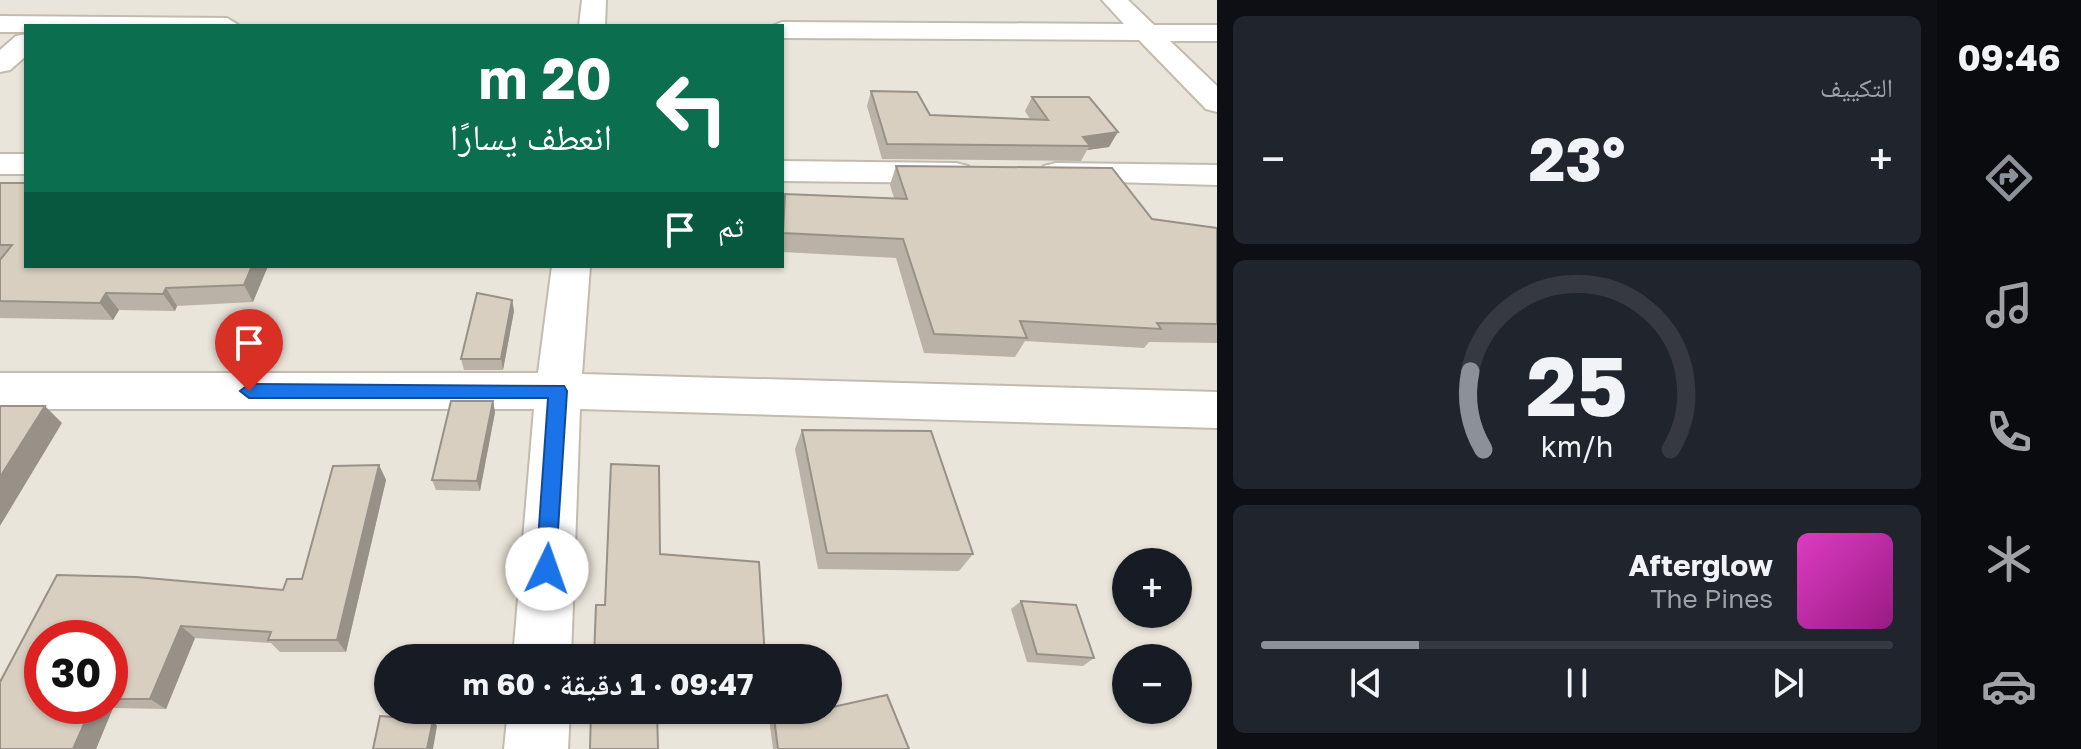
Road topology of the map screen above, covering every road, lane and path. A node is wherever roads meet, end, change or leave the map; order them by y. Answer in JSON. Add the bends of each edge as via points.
{"nodes":[{"id":1,"x":74,"y":0,"type":"edge"},
{"id":2,"x":594,"y":0,"type":"edge"},
{"id":3,"x":1114,"y":0,"type":"edge"},
{"id":4,"x":0,"y":24,"type":"edge"},
{"id":5,"x":47,"y":24,"type":"edge"},
{"id":6,"x":592,"y":24,"type":"edge"},
{"id":7,"x":24,"y":28,"type":"edge"},
{"id":8,"x":784,"y":30,"type":"edge"},
{"id":9,"x":1147,"y":33,"type":"junction"},
{"id":10,"x":1217,"y":33,"type":"edge"},
{"id":11,"x":24,"y":44,"type":"edge"},
{"id":12,"x":0,"y":64,"type":"edge"},
{"id":13,"x":1217,"y":103,"type":"edge"},
{"id":14,"x":0,"y":164,"type":"edge"},
{"id":15,"x":24,"y":164,"type":"edge"},
{"id":16,"x":784,"y":171,"type":"edge"},
{"id":17,"x":984,"y":173,"type":"edge"},
{"id":18,"x":1031,"y":173,"type":"edge"},
{"id":19,"x":1217,"y":175,"type":"edge"},
{"id":20,"x":571,"y":268,"type":"edge"},
{"id":21,"x":0,"y":391,"type":"edge"},
{"id":22,"x":558,"y":391,"type":"junction"},
{"id":23,"x":1217,"y":410,"type":"edge"},
{"id":24,"x":543,"y":644,"type":"edge"},
{"id":25,"x":538,"y":724,"type":"edge"},
{"id":26,"x":536,"y":749,"type":"edge"}],
"edges":[{"from":1,"to":5,"type":"street"},
{"from":2,"to":6,"type":"street"},
{"from":3,"to":9,"type":"street"},
{"from":4,"to":7,"type":"street"},
{"from":8,"to":9,"type":"street"},
{"from":9,"to":10,"type":"street"},
{"from":9,"to":13,"type":"street"},
{"from":11,"to":12,"type":"street"},
{"from":14,"to":15,"type":"street"},
{"from":16,"to":17,"type":"street"},
{"from":18,"to":19,"type":"street"},
{"from":20,"to":22,"type":"street"},
{"from":21,"to":22,"type":"street"},
{"from":22,"to":23,"type":"street"},
{"from":22,"to":24,"type":"street"},
{"from":25,"to":26,"type":"street"}]}
